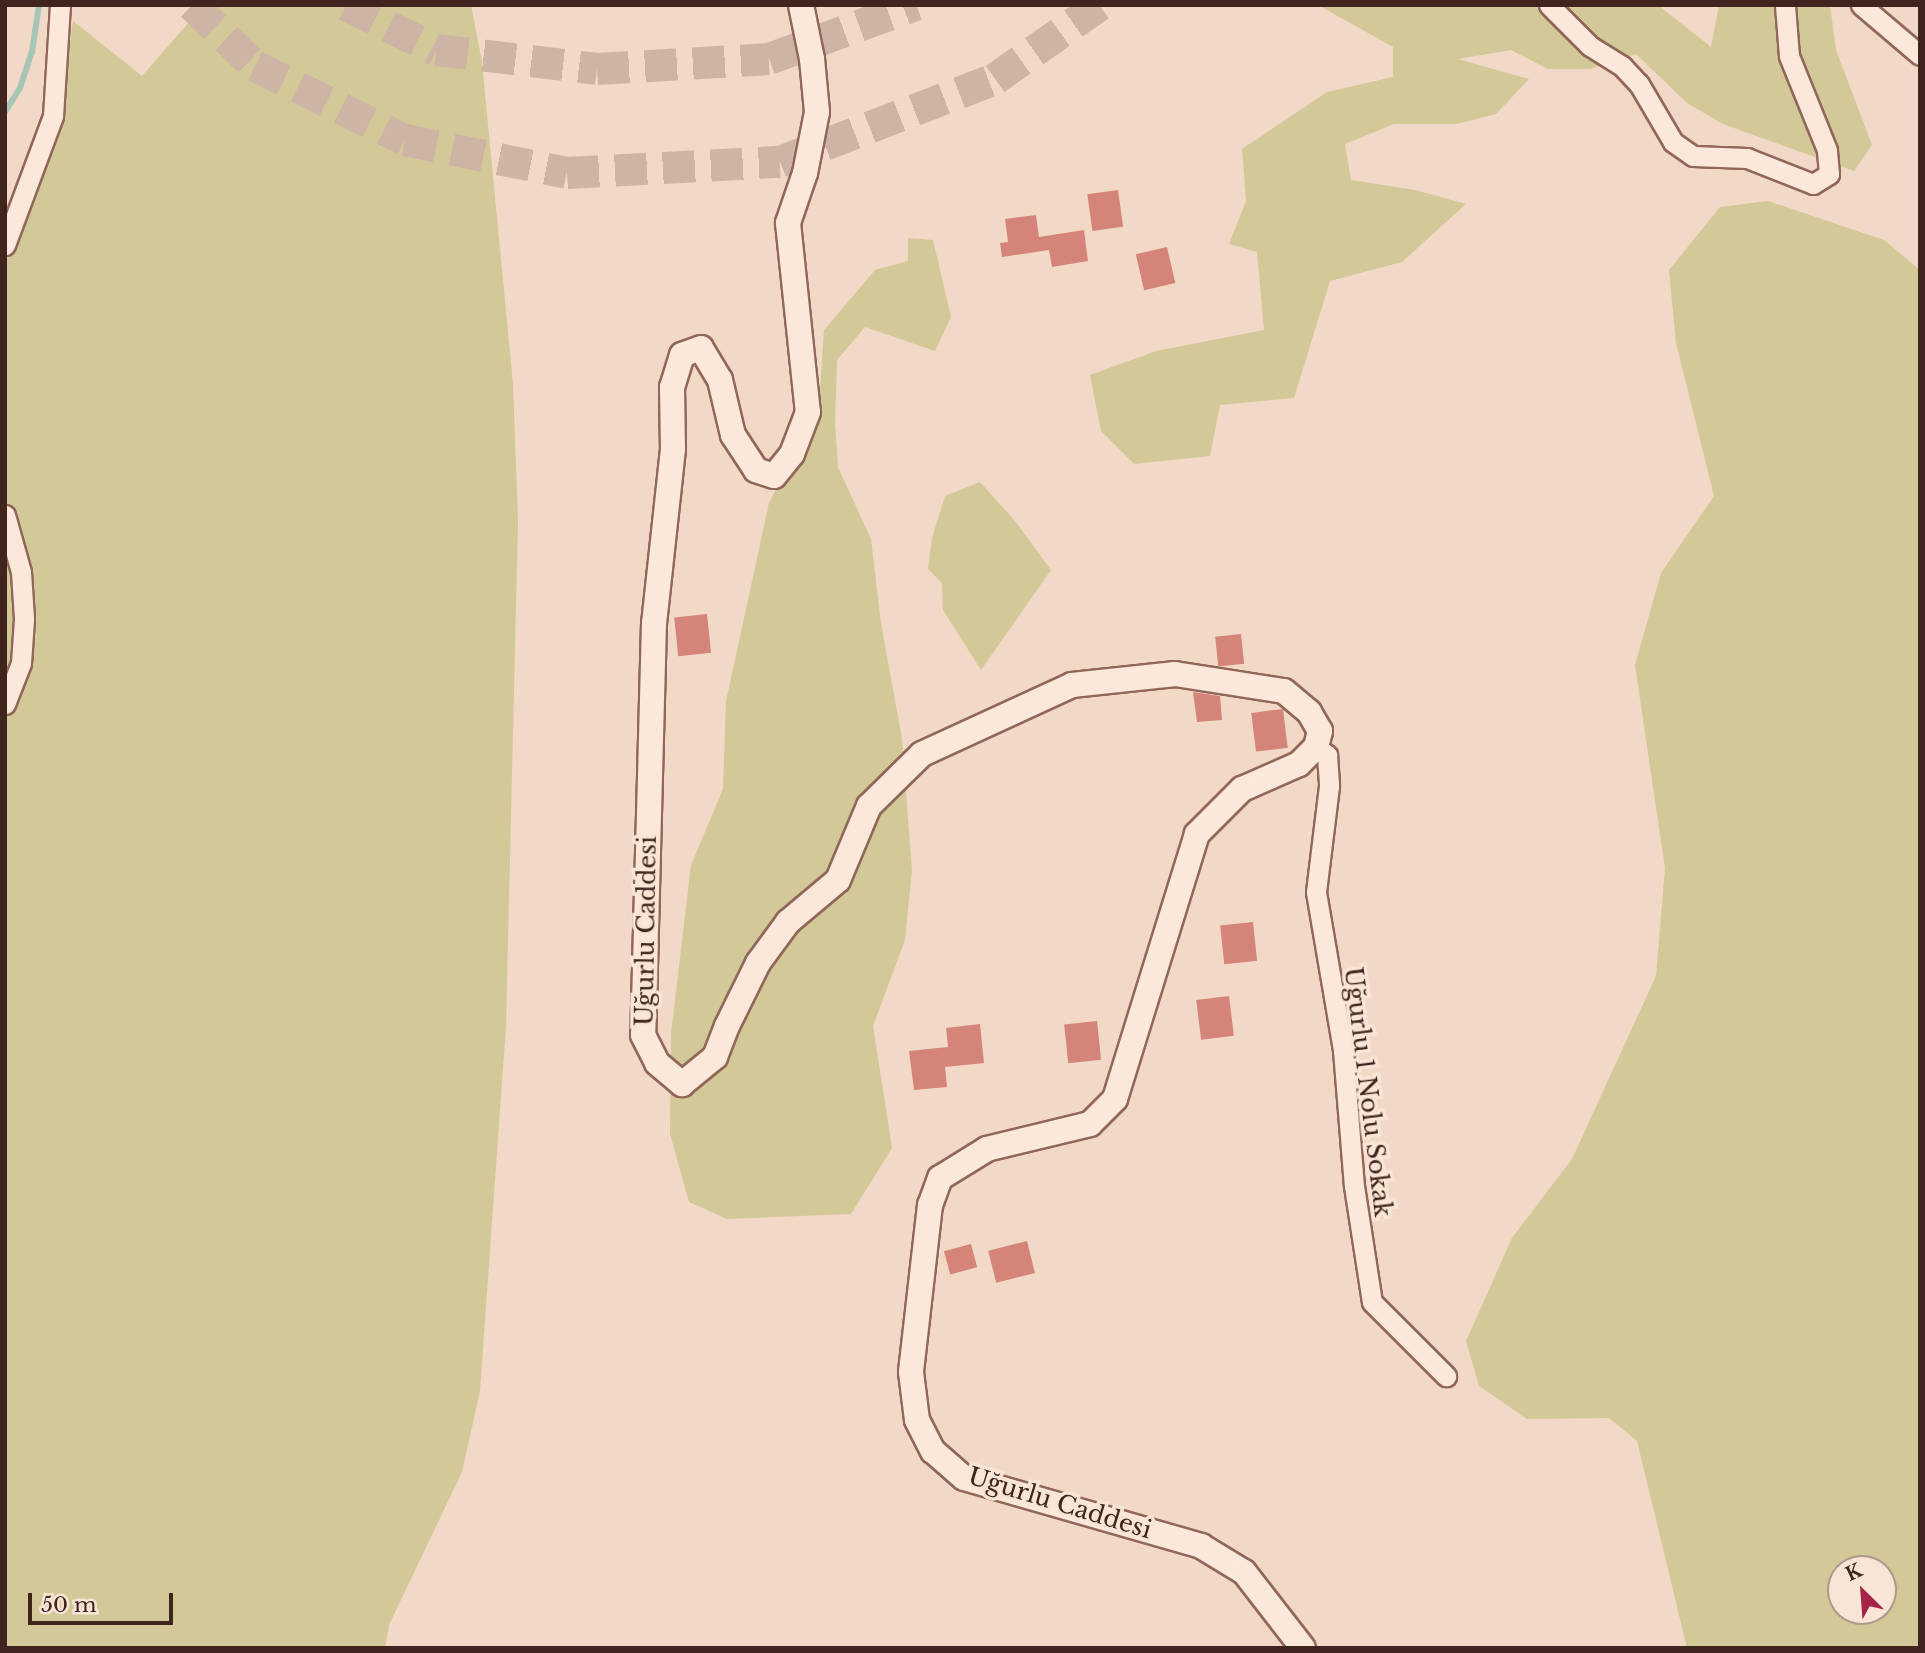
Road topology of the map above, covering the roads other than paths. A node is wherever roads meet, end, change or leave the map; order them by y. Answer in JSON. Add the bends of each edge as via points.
{"nodes":[{"id":1,"x":60,"y":5,"type":"edge"},
{"id":2,"x":801,"y":5,"type":"edge"},
{"id":3,"x":1549,"y":5,"type":"edge"},
{"id":4,"x":1784,"y":5,"type":"edge"},
{"id":5,"x":1861,"y":5,"type":"edge"},
{"id":6,"x":1920,"y":55,"type":"edge"},
{"id":7,"x":5,"y":245,"type":"edge"},
{"id":8,"x":5,"y":515,"type":"edge"},
{"id":9,"x":5,"y":704,"type":"edge"},
{"id":10,"x":1317,"y":747,"type":"junction"},
{"id":11,"x":1446,"y":1376,"type":"dead end"},
{"id":12,"x":1303,"y":1648,"type":"edge"}],
"edges":[{"from":1,"to":7,"type":"street","via":[[53,116]]},
{"from":2,"to":10,"type":"street","name":"Uğurlu Caddesi","via":[[817,112],[805,173],[788,223],[808,412],[792,454],[774,476],[757,470],[733,435],[720,380],[701,348],[682,355],[672,387],[673,449],[654,623],[643,1035],[657,1063],[682,1084],[715,1057],[758,962],[788,922],[838,880],[869,806],[922,754],[1072,685],[1175,674],[1284,691],[1309,712],[1320,731]]},
{"from":3,"to":4,"type":"street","via":[[1590,46],[1622,66],[1639,84],[1673,142],[1693,156],[1747,158],[1813,184],[1829,174],[1827,150],[1789,56]]},
{"from":5,"to":6,"type":"street"},
{"from":8,"to":9,"type":"street","via":[[21,572],[24,619],[21,663]]},
{"from":10,"to":11,"type":"street","name":"Uğurlu 1 Nolu Sokak","via":[[1327,755],[1329,786],[1316,892],[1343,1050],[1354,1186],[1372,1302]]},
{"from":10,"to":12,"type":"street","name":"Uğurlu Caddesi","via":[[1299,764],[1242,789],[1197,834],[1115,1099],[1090,1124],[987,1149],[940,1178],[930,1205],[911,1372],[918,1420],[933,1451],[964,1478],[1200,1546],[1244,1572]]}]}
